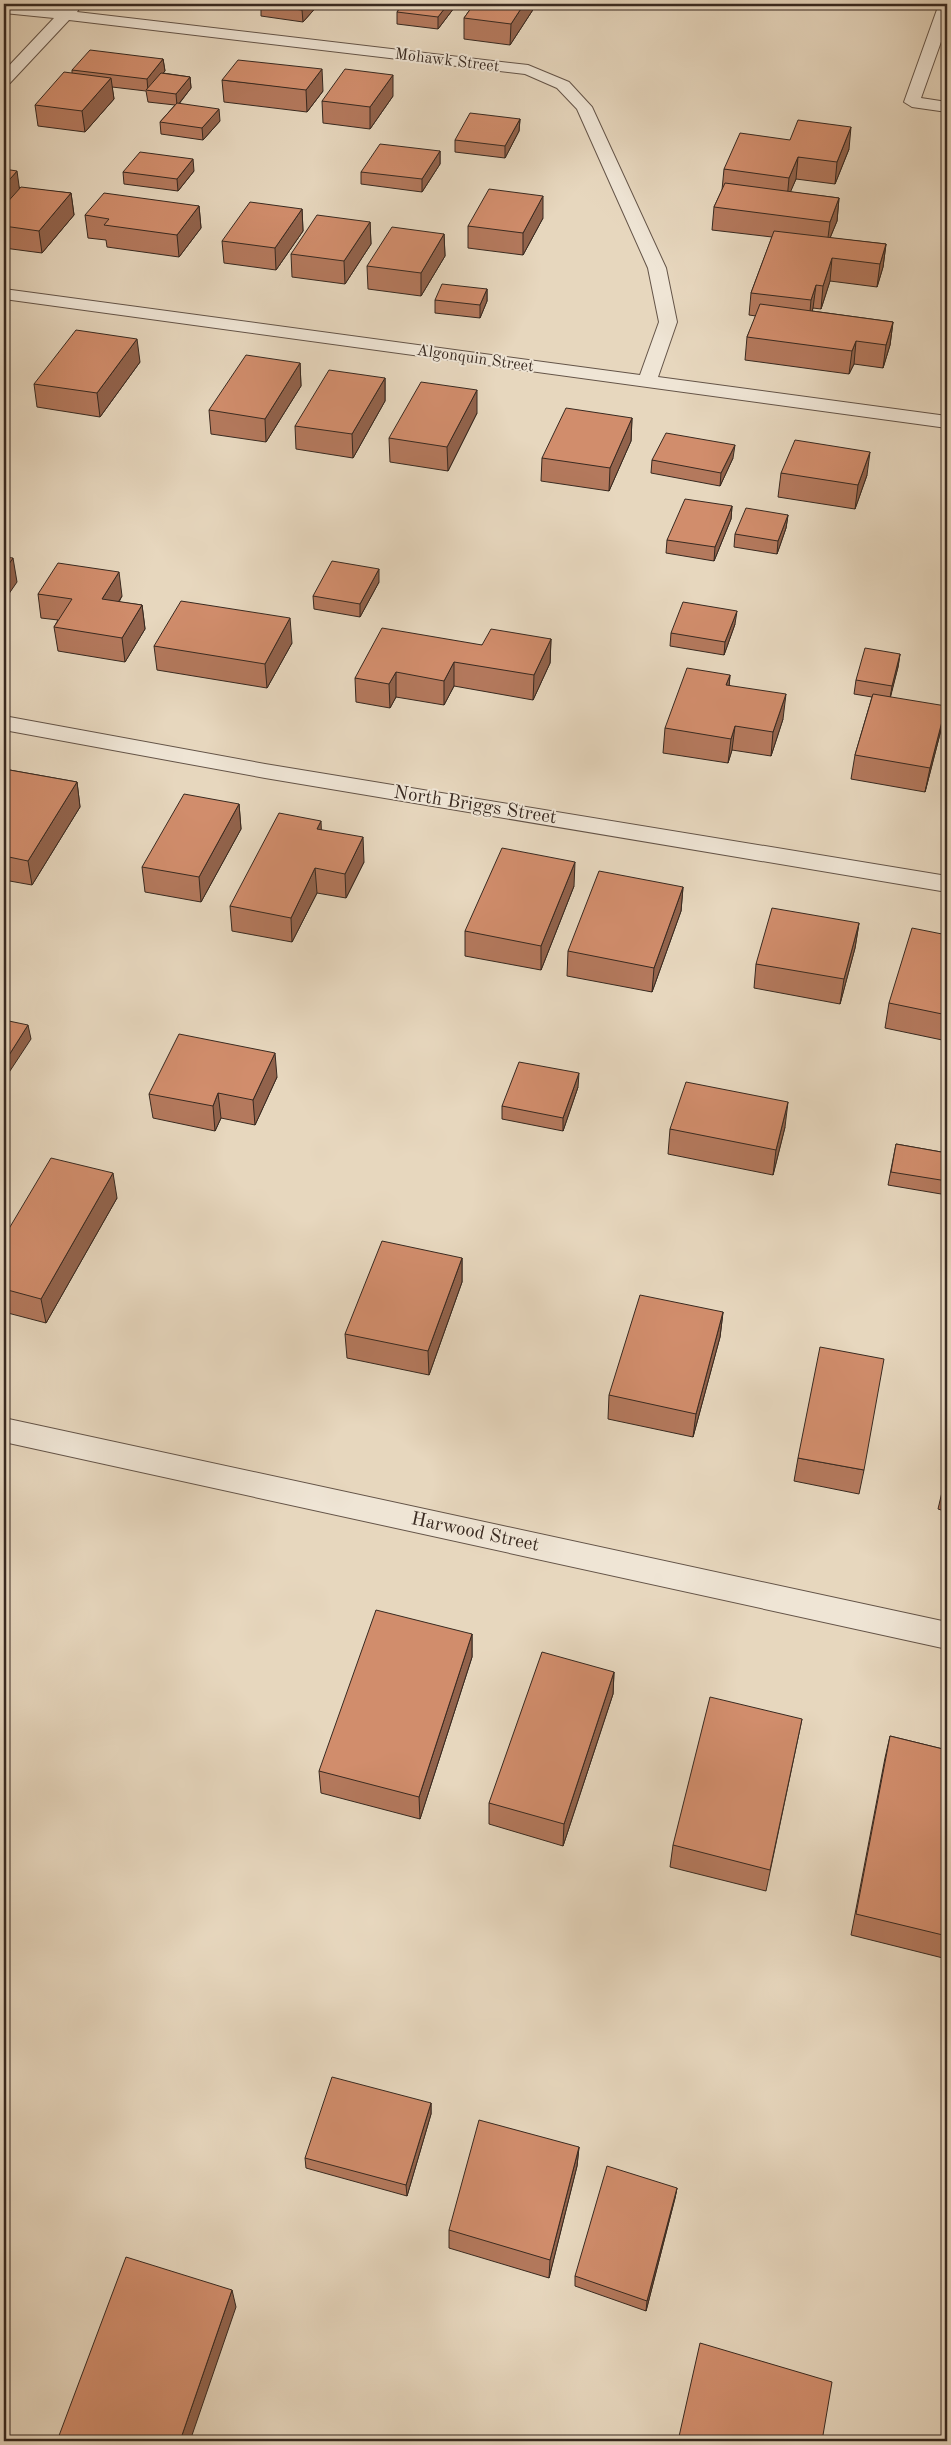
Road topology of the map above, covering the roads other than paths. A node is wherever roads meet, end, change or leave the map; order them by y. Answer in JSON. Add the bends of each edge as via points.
{"nodes":[{"id":1,"x":947,"y":4,"type":"edge"},
{"id":2,"x":4,"y":8,"type":"edge"},
{"id":3,"x":70,"y":10,"type":"edge"},
{"id":4,"x":4,"y":80,"type":"edge"},
{"id":5,"x":947,"y":107,"type":"edge"},
{"id":6,"x":4,"y":294,"type":"edge"},
{"id":7,"x":647,"y":382,"type":"junction"},
{"id":8,"x":947,"y":422,"type":"edge"},
{"id":9,"x":4,"y":724,"type":"edge"},
{"id":10,"x":947,"y":884,"type":"edge"},
{"id":11,"x":4,"y":1430,"type":"edge"},
{"id":12,"x":947,"y":1636,"type":"edge"}],
"edges":[{"from":1,"to":5,"type":"street","via":[[912,102]]},
{"from":2,"to":3,"type":"street","name":"Mohawk Street"},
{"from":3,"to":4,"type":"street"},
{"from":3,"to":7,"type":"street","name":"Mohawk Street","via":[[528,70],[564,85],[584,107],[657,268],[668,322]]},
{"from":6,"to":7,"type":"street","name":"Algonquin Street"},
{"from":7,"to":8,"type":"street","name":"Algonquin Street"},
{"from":9,"to":10,"type":"street","name":"North Briggs Street","via":[[265,771]]},
{"from":11,"to":12,"type":"street","name":"Harwood Street"}]}
